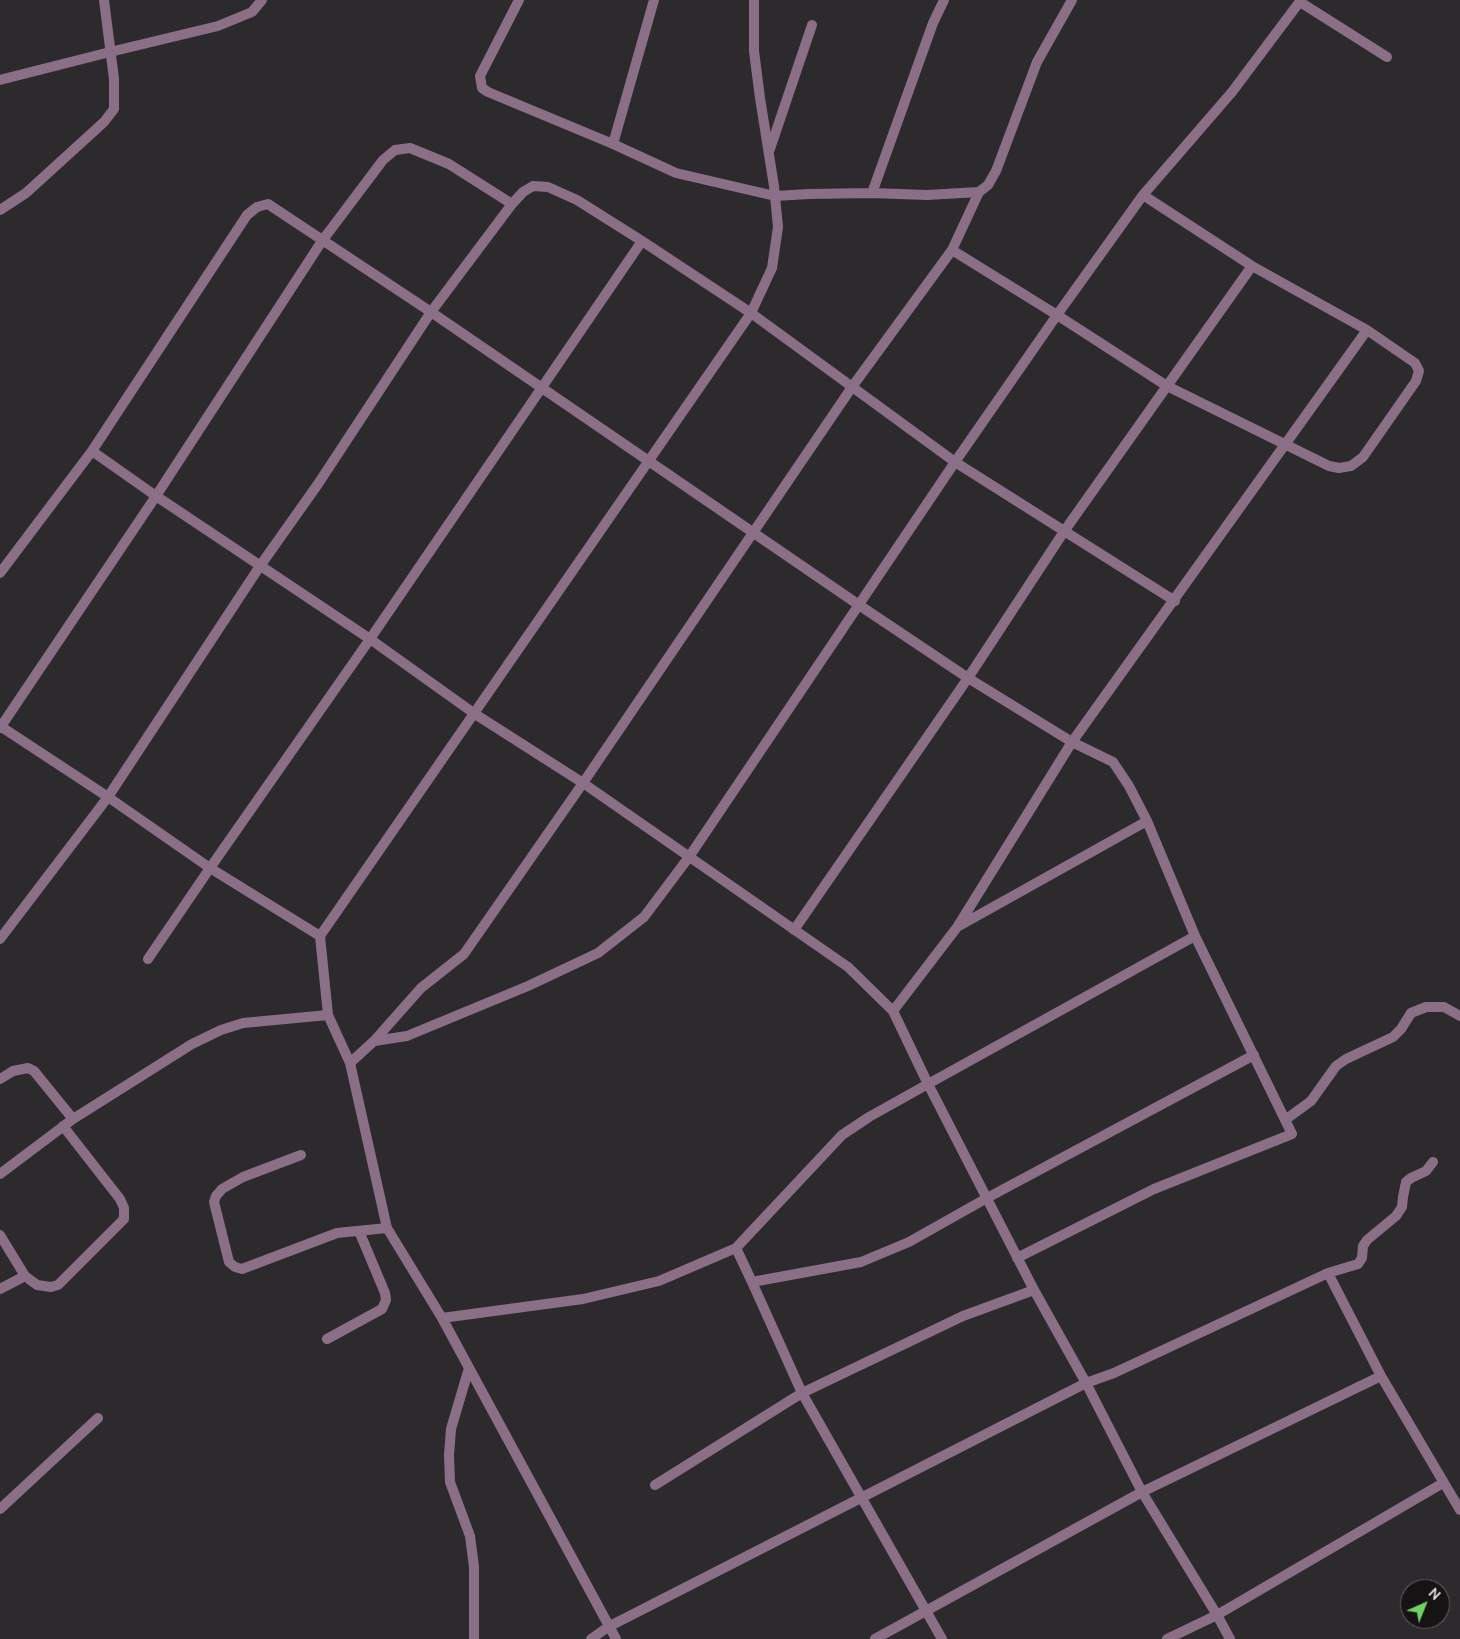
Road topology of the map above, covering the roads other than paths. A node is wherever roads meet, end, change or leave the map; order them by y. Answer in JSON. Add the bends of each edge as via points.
{"nodes":[{"id":1,"x":104,"y":0,"type":"edge"},
{"id":2,"x":262,"y":0,"type":"edge"},
{"id":3,"x":519,"y":0,"type":"edge"},
{"id":4,"x":654,"y":0,"type":"edge"},
{"id":5,"x":754,"y":0,"type":"edge"},
{"id":6,"x":944,"y":0,"type":"edge"},
{"id":7,"x":1072,"y":0,"type":"edge"},
{"id":8,"x":1300,"y":1,"type":"edge"},
{"id":9,"x":812,"y":25,"type":"dead end"},
{"id":10,"x":110,"y":52,"type":"junction"},
{"id":11,"x":1387,"y":57,"type":"dead end"},
{"id":12,"x":0,"y":80,"type":"edge"},
{"id":13,"x":613,"y":144,"type":"junction"},
{"id":14,"x":769,"y":152,"type":"junction"},
{"id":15,"x":979,"y":192,"type":"junction"},
{"id":16,"x":872,"y":193,"type":"junction"},
{"id":17,"x":1143,"y":195,"type":"junction"},
{"id":18,"x":775,"y":196,"type":"junction"},
{"id":19,"x":512,"y":204,"type":"junction"},
{"id":20,"x":0,"y":210,"type":"edge"},
{"id":21,"x":642,"y":240,"type":"junction"},
{"id":22,"x":322,"y":241,"type":"junction"},
{"id":23,"x":952,"y":250,"type":"junction"},
{"id":24,"x":1252,"y":266,"type":"junction"},
{"id":25,"x":431,"y":312,"type":"junction"},
{"id":26,"x":751,"y":314,"type":"junction"},
{"id":27,"x":1057,"y":315,"type":"junction"},
{"id":28,"x":1367,"y":330,"type":"junction"},
{"id":29,"x":1167,"y":386,"type":"junction"},
{"id":30,"x":541,"y":387,"type":"junction"},
{"id":31,"x":852,"y":387,"type":"junction"},
{"id":32,"x":1285,"y":445,"type":"junction"},
{"id":33,"x":92,"y":451,"type":"junction"},
{"id":34,"x":649,"y":462,"type":"junction"},
{"id":35,"x":955,"y":462,"type":"junction"},
{"id":36,"x":156,"y":496,"type":"junction"},
{"id":37,"x":1065,"y":530,"type":"junction"},
{"id":38,"x":752,"y":532,"type":"junction"},
{"id":39,"x":260,"y":566,"type":"junction"},
{"id":40,"x":0,"y":573,"type":"edge"},
{"id":41,"x":1175,"y":601,"type":"junction"},
{"id":42,"x":859,"y":606,"type":"junction"},
{"id":43,"x":370,"y":639,"type":"junction"},
{"id":44,"x":968,"y":678,"type":"junction"},
{"id":45,"x":475,"y":714,"type":"junction"},
{"id":46,"x":0,"y":727,"type":"edge"},
{"id":47,"x":1072,"y":742,"type":"junction"},
{"id":48,"x":583,"y":783,"type":"junction"},
{"id":49,"x":108,"y":797,"type":"junction"},
{"id":50,"x":1147,"y":821,"type":"junction"},
{"id":51,"x":690,"y":857,"type":"junction"},
{"id":52,"x":210,"y":868,"type":"junction"},
{"id":53,"x":958,"y":926,"type":"junction"},
{"id":54,"x":794,"y":930,"type":"junction"},
{"id":55,"x":320,"y":936,"type":"junction"},
{"id":56,"x":1195,"y":936,"type":"junction"},
{"id":57,"x":0,"y":939,"type":"edge"},
{"id":58,"x":148,"y":960,"type":"dead end"},
{"id":59,"x":893,"y":1010,"type":"junction"},
{"id":60,"x":328,"y":1015,"type":"junction"},
{"id":61,"x":1460,"y":1016,"type":"edge"},
{"id":62,"x":374,"y":1041,"type":"junction"},
{"id":63,"x":1254,"y":1056,"type":"junction"},
{"id":64,"x":350,"y":1063,"type":"junction"},
{"id":65,"x":0,"y":1080,"type":"edge"},
{"id":66,"x":928,"y":1084,"type":"junction"},
{"id":67,"x":73,"y":1119,"type":"junction"},
{"id":68,"x":1285,"y":1120,"type":"junction"},
{"id":69,"x":63,"y":1126,"type":"junction"},
{"id":70,"x":301,"y":1155,"type":"dead end"},
{"id":71,"x":1433,"y":1162,"type":"dead end"},
{"id":72,"x":0,"y":1174,"type":"edge"},
{"id":73,"x":987,"y":1198,"type":"junction"},
{"id":74,"x":387,"y":1228,"type":"junction"},
{"id":75,"x":359,"y":1231,"type":"junction"},
{"id":76,"x":0,"y":1235,"type":"edge"},
{"id":77,"x":736,"y":1248,"type":"junction"},
{"id":78,"x":1017,"y":1258,"type":"junction"},
{"id":79,"x":1328,"y":1273,"type":"junction"},
{"id":80,"x":25,"y":1276,"type":"junction"},
{"id":81,"x":752,"y":1282,"type":"junction"},
{"id":82,"x":0,"y":1289,"type":"edge"},
{"id":83,"x":1034,"y":1290,"type":"junction"},
{"id":84,"x":442,"y":1318,"type":"junction"},
{"id":85,"x":327,"y":1339,"type":"dead end"},
{"id":86,"x":469,"y":1368,"type":"junction"},
{"id":87,"x":1381,"y":1376,"type":"junction"},
{"id":88,"x":1086,"y":1383,"type":"junction"},
{"id":89,"x":802,"y":1393,"type":"junction"},
{"id":90,"x":98,"y":1418,"type":"dead end"},
{"id":91,"x":1443,"y":1483,"type":"junction"},
{"id":92,"x":655,"y":1485,"type":"dead end"},
{"id":93,"x":1142,"y":1492,"type":"junction"},
{"id":94,"x":862,"y":1499,"type":"junction"},
{"id":95,"x":0,"y":1509,"type":"edge"},
{"id":96,"x":1460,"y":1510,"type":"edge"},
{"id":97,"x":927,"y":1611,"type":"junction"},
{"id":98,"x":1217,"y":1615,"type":"junction"},
{"id":99,"x":608,"y":1627,"type":"junction"},
{"id":100,"x":474,"y":1639,"type":"edge"},
{"id":101,"x":590,"y":1639,"type":"edge"},
{"id":102,"x":616,"y":1639,"type":"edge"},
{"id":103,"x":875,"y":1639,"type":"edge"},
{"id":104,"x":942,"y":1639,"type":"edge"},
{"id":105,"x":1167,"y":1639,"type":"edge"},
{"id":106,"x":1230,"y":1639,"type":"edge"}],
"edges":[{"from":1,"to":10,"type":"street"},
{"from":2,"to":10,"type":"street","via":[[252,12],[218,26]]},
{"from":3,"to":13,"type":"street","via":[[480,76],[482,88]]},
{"from":4,"to":13,"type":"street"},
{"from":5,"to":14,"type":"street","via":[[754,51]]},
{"from":6,"to":16,"type":"street"},
{"from":7,"to":15,"type":"street","via":[[1038,62],[996,171],[988,185]]},
{"from":8,"to":11,"type":"street"},
{"from":8,"to":17,"type":"street","via":[[1232,92]]},
{"from":9,"to":14,"type":"street"},
{"from":10,"to":12,"type":"street"},
{"from":10,"to":20,"type":"street","via":[[114,109],[26,193]]},
{"from":13,"to":18,"type":"street","via":[[676,173]]},
{"from":14,"to":18,"type":"street"},
{"from":15,"to":16,"type":"street","via":[[927,195]]},
{"from":15,"to":23,"type":"street"},
{"from":16,"to":18,"type":"street"},
{"from":17,"to":24,"type":"street"},
{"from":17,"to":27,"type":"street"},
{"from":18,"to":26,"type":"street","via":[[778,227],[772,268]]},
{"from":19,"to":21,"type":"street","via":[[533,186],[548,187],[577,200]]},
{"from":19,"to":22,"type":"street","via":[[449,164],[410,148],[395,150],[383,160]]},
{"from":19,"to":25,"type":"street"},
{"from":21,"to":26,"type":"street"},
{"from":21,"to":30,"type":"street"},
{"from":22,"to":25,"type":"street"},
{"from":22,"to":33,"type":"street","via":[[268,204],[257,206],[247,215]]},
{"from":22,"to":36,"type":"street"},
{"from":23,"to":27,"type":"street"},
{"from":23,"to":31,"type":"street"},
{"from":24,"to":28,"type":"street"},
{"from":24,"to":29,"type":"street"},
{"from":25,"to":30,"type":"street"},
{"from":25,"to":39,"type":"street"},
{"from":26,"to":31,"type":"street"},
{"from":26,"to":34,"type":"street"},
{"from":27,"to":29,"type":"street"},
{"from":27,"to":35,"type":"street"},
{"from":28,"to":32,"type":"street"},
{"from":28,"to":32,"type":"street","via":[[1415,363],[1418,372],[1416,381],[1363,457],[1351,466],[1339,468]]},
{"from":29,"to":32,"type":"street"},
{"from":29,"to":37,"type":"street"},
{"from":30,"to":34,"type":"street"},
{"from":30,"to":43,"type":"street"},
{"from":31,"to":35,"type":"street"},
{"from":31,"to":38,"type":"street"},
{"from":32,"to":41,"type":"street"},
{"from":33,"to":36,"type":"street"},
{"from":33,"to":40,"type":"street"},
{"from":34,"to":38,"type":"street"},
{"from":34,"to":45,"type":"street"},
{"from":35,"to":37,"type":"street"},
{"from":35,"to":42,"type":"street"},
{"from":36,"to":39,"type":"street"},
{"from":36,"to":46,"type":"street"},
{"from":37,"to":41,"type":"street"},
{"from":37,"to":44,"type":"street"},
{"from":38,"to":42,"type":"street"},
{"from":38,"to":48,"type":"street"},
{"from":39,"to":43,"type":"street"},
{"from":39,"to":49,"type":"street"},
{"from":41,"to":47,"type":"street"},
{"from":42,"to":44,"type":"street"},
{"from":42,"to":51,"type":"street"},
{"from":43,"to":45,"type":"street"},
{"from":43,"to":52,"type":"street"},
{"from":44,"to":47,"type":"street"},
{"from":44,"to":54,"type":"street"},
{"from":45,"to":48,"type":"street"},
{"from":45,"to":55,"type":"street"},
{"from":46,"to":49,"type":"street"},
{"from":47,"to":50,"type":"street","via":[[1112,762]]},
{"from":47,"to":53,"type":"street"},
{"from":48,"to":51,"type":"street"},
{"from":48,"to":62,"type":"street","via":[[464,954],[421,988]]},
{"from":49,"to":52,"type":"street"},
{"from":49,"to":57,"type":"street"},
{"from":50,"to":53,"type":"street"},
{"from":50,"to":56,"type":"street"},
{"from":51,"to":54,"type":"street"},
{"from":51,"to":62,"type":"street","via":[[644,917],[598,953],[528,986],[406,1036]]},
{"from":52,"to":55,"type":"street"},
{"from":52,"to":58,"type":"street"},
{"from":53,"to":59,"type":"street"},
{"from":54,"to":59,"type":"street","via":[[848,967]]},
{"from":55,"to":60,"type":"street"},
{"from":56,"to":63,"type":"street"},
{"from":56,"to":66,"type":"street"},
{"from":59,"to":66,"type":"street"},
{"from":60,"to":64,"type":"street"},
{"from":60,"to":67,"type":"street","via":[[243,1024],[221,1030],[192,1044]]},
{"from":61,"to":68,"type":"street","via":[[1444,1007],[1426,1006],[1411,1013],[1393,1037],[1336,1066],[1311,1101]]},
{"from":62,"to":64,"type":"street"},
{"from":63,"to":68,"type":"street"},
{"from":63,"to":73,"type":"street"},
{"from":64,"to":74,"type":"street"},
{"from":65,"to":67,"type":"street","via":[[14,1071],[28,1068],[34,1071]]},
{"from":66,"to":73,"type":"street"},
{"from":66,"to":77,"type":"street","via":[[842,1135]]},
{"from":67,"to":69,"type":"street"},
{"from":68,"to":78,"type":"street","via":[[1292,1134],[1154,1189]]},
{"from":69,"to":72,"type":"street"},
{"from":69,"to":80,"type":"street","via":[[120,1199],[124,1218],[58,1286],[44,1287],[30,1282]]},
{"from":70,"to":75,"type":"street","via":[[243,1177],[216,1196],[214,1202],[229,1262],[242,1269],[337,1233]]},
{"from":71,"to":79,"type":"street","via":[[1426,1171],[1406,1182],[1402,1207],[1367,1240],[1358,1264]]},
{"from":73,"to":78,"type":"street"},
{"from":73,"to":81,"type":"street","via":[[909,1242],[861,1262]]},
{"from":74,"to":75,"type":"street"},
{"from":74,"to":84,"type":"street"},
{"from":75,"to":85,"type":"street","via":[[386,1300],[382,1309]]},
{"from":76,"to":80,"type":"street"},
{"from":77,"to":81,"type":"street"},
{"from":77,"to":84,"type":"street","via":[[659,1281],[583,1299]]},
{"from":78,"to":83,"type":"street"},
{"from":79,"to":87,"type":"street"},
{"from":79,"to":88,"type":"street","via":[[1114,1374]]},
{"from":80,"to":82,"type":"street"},
{"from":81,"to":89,"type":"street"},
{"from":83,"to":88,"type":"street"},
{"from":83,"to":89,"type":"street","via":[[963,1316]]},
{"from":84,"to":86,"type":"street"},
{"from":86,"to":99,"type":"street"},
{"from":86,"to":100,"type":"street","via":[[450,1429],[449,1455],[450,1482],[470,1536],[474,1567]]},
{"from":87,"to":91,"type":"street"},
{"from":87,"to":93,"type":"street"},
{"from":88,"to":93,"type":"street"},
{"from":88,"to":94,"type":"street"},
{"from":89,"to":92,"type":"street"},
{"from":89,"to":94,"type":"street"},
{"from":90,"to":95,"type":"street"},
{"from":91,"to":96,"type":"street"},
{"from":91,"to":98,"type":"street"},
{"from":93,"to":97,"type":"street"},
{"from":93,"to":98,"type":"street"},
{"from":94,"to":97,"type":"street"},
{"from":94,"to":99,"type":"street"},
{"from":97,"to":103,"type":"street"},
{"from":97,"to":104,"type":"street"},
{"from":98,"to":105,"type":"street"},
{"from":98,"to":106,"type":"street"},
{"from":99,"to":101,"type":"street"},
{"from":99,"to":102,"type":"street"}]}
